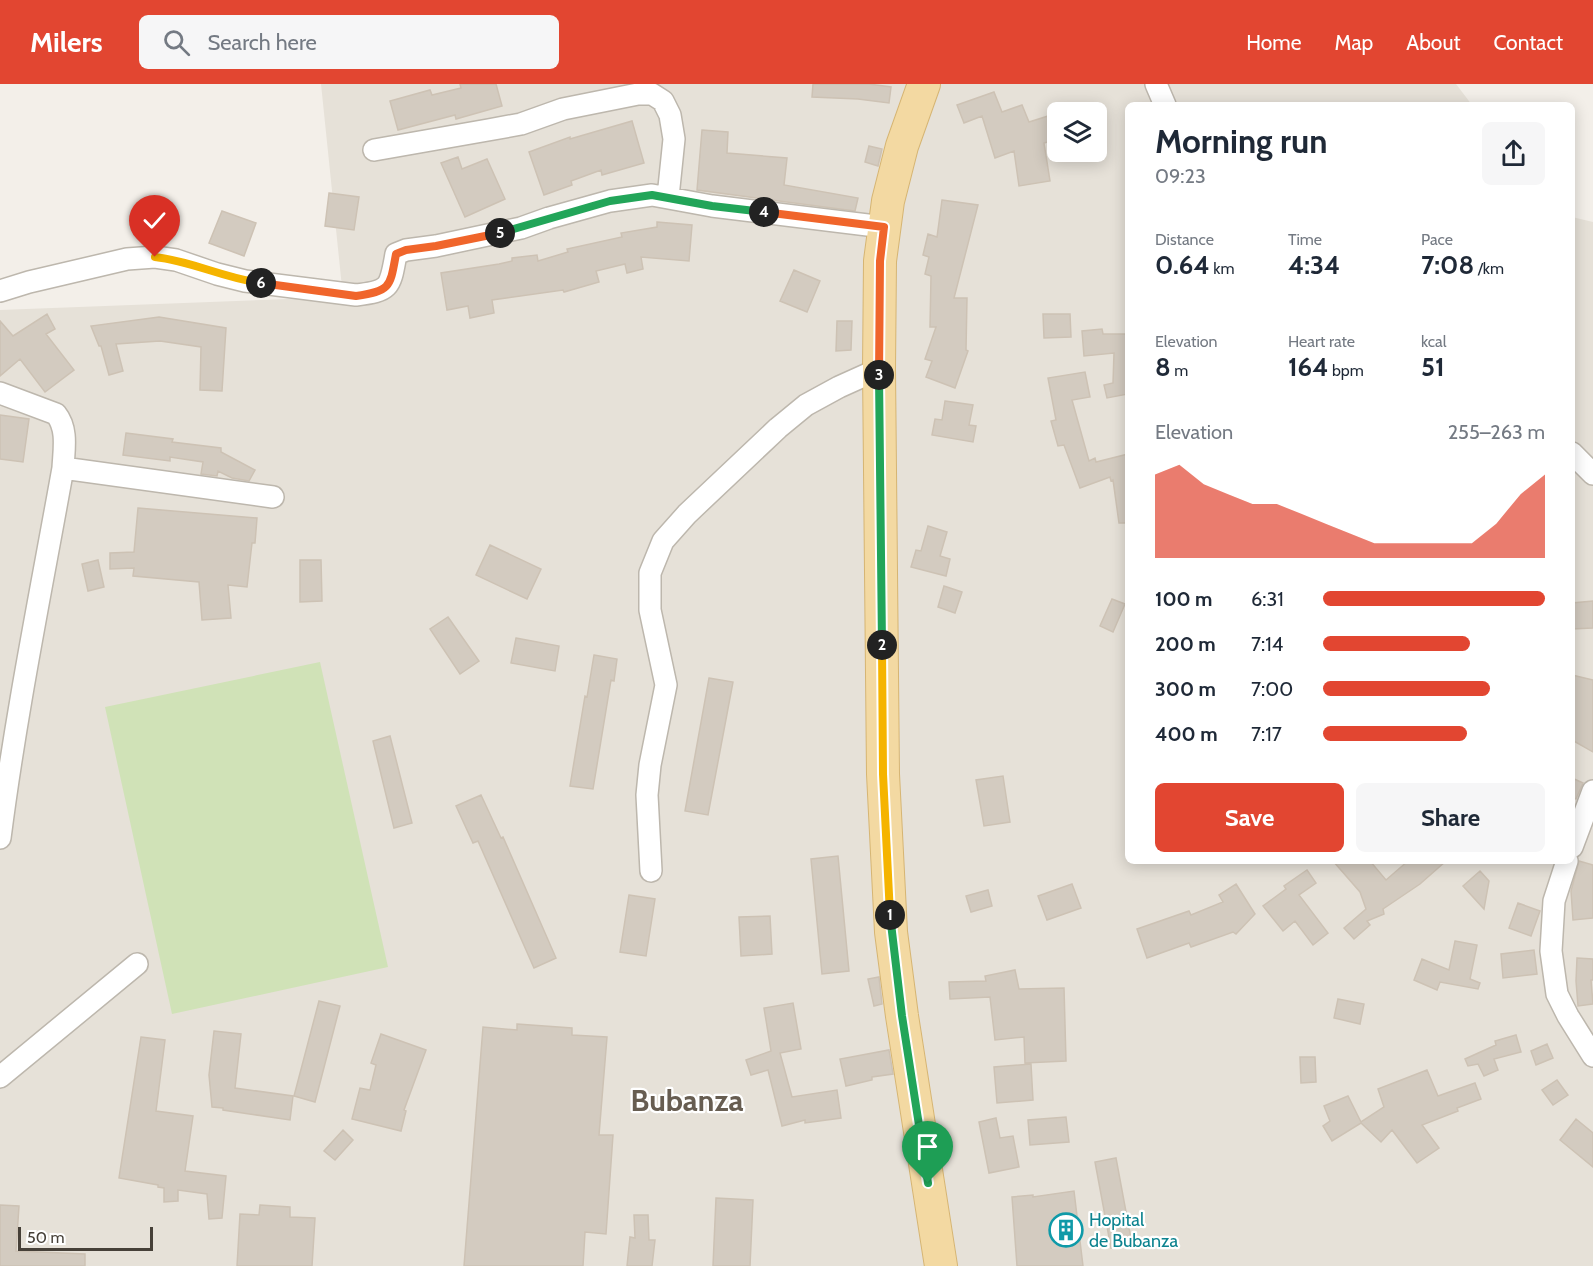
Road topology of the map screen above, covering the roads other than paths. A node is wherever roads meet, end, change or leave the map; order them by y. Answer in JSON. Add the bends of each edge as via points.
{"nodes":[{"id":1,"x":924,"y":84,"type":"edge"},
{"id":2,"x":1156,"y":84,"type":"edge"},
{"id":3,"x":1164,"y":102,"type":"edge"},
{"id":4,"x":374,"y":150,"type":"dead end"},
{"id":5,"x":668,"y":197,"type":"junction"},
{"id":6,"x":884,"y":227,"type":"junction"},
{"id":7,"x":0,"y":291,"type":"edge"},
{"id":8,"x":879,"y":369,"type":"junction"},
{"id":9,"x":0,"y":393,"type":"edge"},
{"id":10,"x":1575,"y":456,"type":"edge"},
{"id":11,"x":63,"y":468,"type":"junction"},
{"id":12,"x":1593,"y":474,"type":"edge"},
{"id":13,"x":273,"y":498,"type":"dead end"},
{"id":14,"x":1593,"y":791,"type":"edge"},
{"id":15,"x":0,"y":838,"type":"edge"},
{"id":16,"x":1575,"y":839,"type":"edge"},
{"id":17,"x":1566,"y":864,"type":"edge"},
{"id":18,"x":651,"y":871,"type":"dead end"},
{"id":19,"x":137,"y":964,"type":"dead end"},
{"id":20,"x":1593,"y":1056,"type":"edge"},
{"id":21,"x":0,"y":1077,"type":"edge"},
{"id":22,"x":941,"y":1266,"type":"edge"}],
"edges":[{"from":1,"to":6,"type":"main road","via":[[902,146]]},
{"from":2,"to":3,"type":"street"},
{"from":4,"to":5,"type":"street","via":[[521,124],[564,110],[652,94],[663,101],[670,115],[674,139]]},
{"from":5,"to":6,"type":"street"},
{"from":5,"to":7,"type":"street","via":[[652,195],[610,201],[521,228],[406,250],[396,254],[392,282],[383,289],[356,296],[245,281],[155,257],[127,259]]},
{"from":6,"to":8,"type":"main road"},
{"from":8,"to":18,"type":"street","via":[[806,405],[687,513],[663,542],[650,573],[651,610],[666,685],[647,795]]},
{"from":8,"to":22,"type":"main road","via":[[883,774],[891,932]]},
{"from":9,"to":11,"type":"street","via":[[56,414],[64,430]]},
{"from":10,"to":12,"type":"street"},
{"from":11,"to":13,"type":"street"},
{"from":11,"to":15,"type":"street"},
{"from":14,"to":16,"type":"street"},
{"from":17,"to":20,"type":"street","via":[[1554,901],[1551,951],[1557,994]]},
{"from":19,"to":21,"type":"street"}]}
